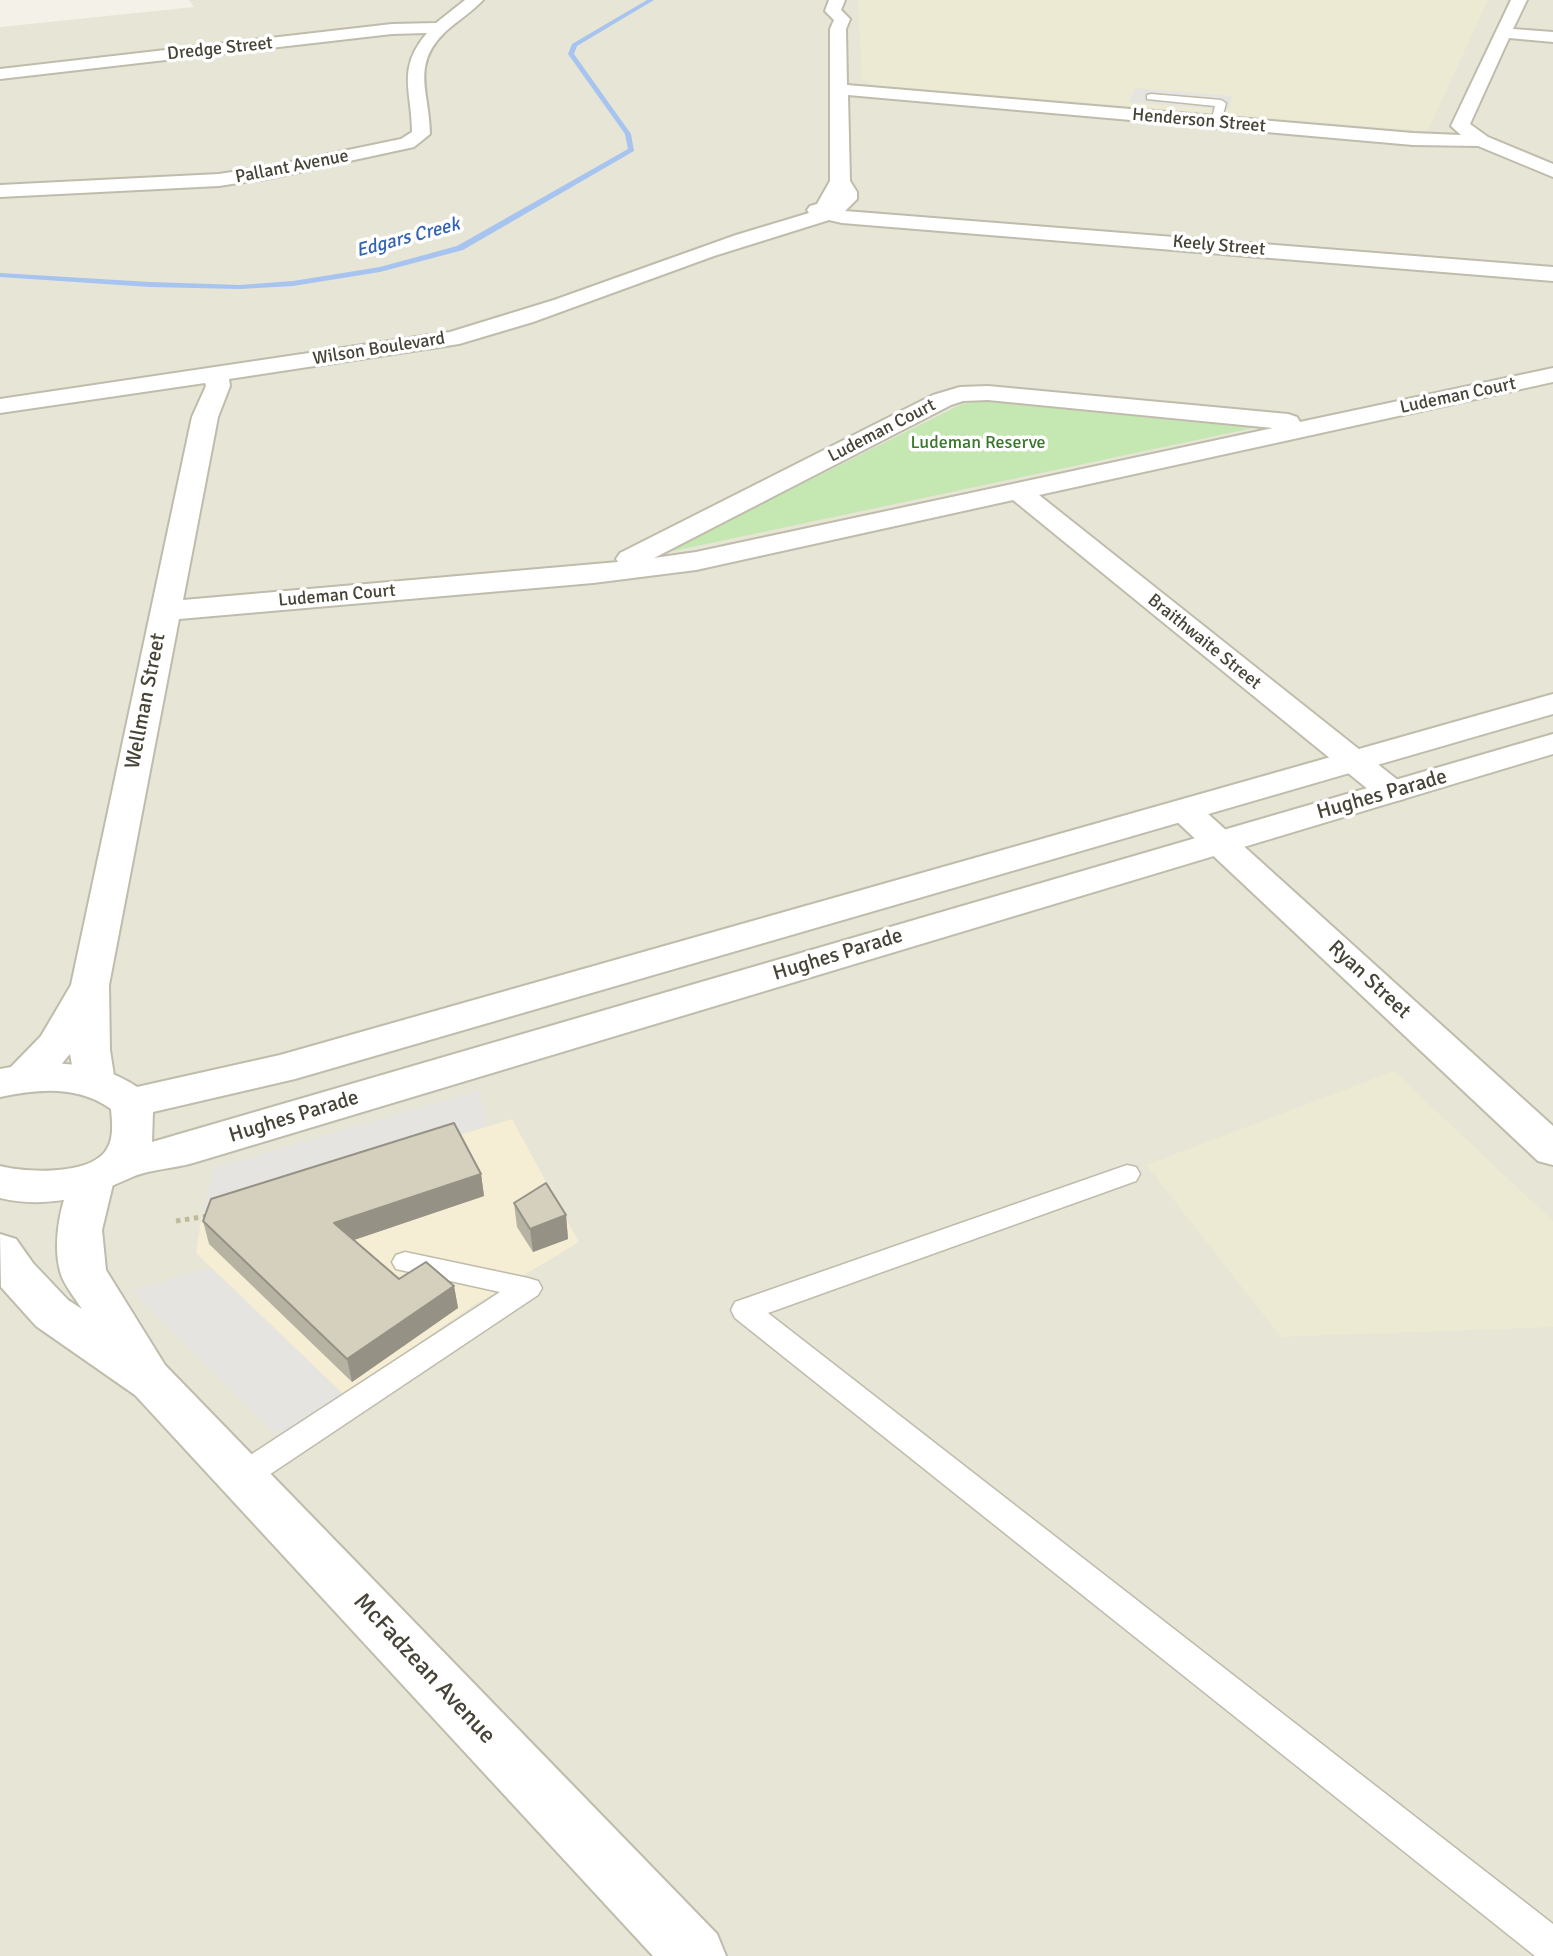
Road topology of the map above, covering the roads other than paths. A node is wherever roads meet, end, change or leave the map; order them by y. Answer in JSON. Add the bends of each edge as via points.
{"nodes":[{"id":1,"x":475,"y":0,"type":"edge"},
{"id":2,"x":838,"y":0,"type":"edge"},
{"id":3,"x":1519,"y":0,"type":"edge"},
{"id":4,"x":440,"y":28,"type":"junction"},
{"id":5,"x":1503,"y":31,"type":"junction"},
{"id":6,"x":1553,"y":36,"type":"edge"},
{"id":7,"x":0,"y":74,"type":"edge"},
{"id":8,"x":839,"y":89,"type":"junction"},
{"id":9,"x":1151,"y":97,"type":"dead end"},
{"id":10,"x":1216,"y":122,"type":"junction"},
{"id":11,"x":1481,"y":141,"type":"junction"},
{"id":12,"x":1553,"y":171,"type":"edge"},
{"id":13,"x":0,"y":191,"type":"edge"},
{"id":14,"x":823,"y":211,"type":"junction"},
{"id":15,"x":1553,"y":274,"type":"edge"},
{"id":16,"x":216,"y":374,"type":"junction"},
{"id":17,"x":1553,"y":375,"type":"edge"},
{"id":18,"x":177,"y":379,"type":"junction"},
{"id":19,"x":0,"y":406,"type":"edge"},
{"id":20,"x":205,"y":417,"type":"junction"},
{"id":21,"x":1321,"y":426,"type":"junction"},
{"id":22,"x":1018,"y":491,"type":"junction"},
{"id":23,"x":593,"y":574,"type":"junction"},
{"id":24,"x":164,"y":611,"type":"junction"},
{"id":25,"x":1553,"y":704,"type":"edge"},
{"id":26,"x":1553,"y":744,"type":"edge"},
{"id":27,"x":1354,"y":761,"type":"junction"},
{"id":28,"x":1392,"y":792,"type":"junction"},
{"id":29,"x":1184,"y":810,"type":"junction"},
{"id":30,"x":1219,"y":842,"type":"junction"},
{"id":31,"x":90,"y":985,"type":"junction"},
{"id":32,"x":13,"y":1080,"type":"edge"},
{"id":33,"x":95,"y":1082,"type":"junction"},
{"id":34,"x":131,"y":1103,"type":"junction"},
{"id":35,"x":1553,"y":1150,"type":"edge"},
{"id":36,"x":107,"y":1172,"type":"junction"},
{"id":37,"x":1127,"y":1174,"type":"dead end"},
{"id":38,"x":0,"y":1182,"type":"edge"},
{"id":39,"x":0,"y":1251,"type":"edge"},
{"id":40,"x":405,"y":1262,"type":"dead end"},
{"id":41,"x":152,"y":1381,"type":"junction"},
{"id":42,"x":243,"y":1476,"type":"junction"},
{"id":43,"x":1553,"y":1947,"type":"edge"},
{"id":44,"x":695,"y":1956,"type":"edge"}],
"edges":[{"from":1,"to":4,"type":"street","name":"Pallant Avenue"},
{"from":2,"to":8,"type":"street","via":[[833,12],[842,19],[838,29]]},
{"from":3,"to":5,"type":"street"},
{"from":4,"to":7,"type":"street","name":"Dredge Street","via":[[392,29]]},
{"from":4,"to":13,"type":"street","name":"Pallant Avenue","via":[[417,59],[421,134],[407,143],[240,178]]},
{"from":5,"to":6,"type":"street"},
{"from":5,"to":11,"type":"street","via":[[1460,126]]},
{"from":8,"to":10,"type":"street","name":"Henderson Street"},
{"from":8,"to":14,"type":"street","via":[[840,181],[846,200]]},
{"from":9,"to":10,"type":"lane","via":[[1222,103]]},
{"from":10,"to":11,"type":"street","name":"Henderson Street"},
{"from":11,"to":12,"type":"street","name":"Henderson Street"},
{"from":14,"to":15,"type":"street","name":"Keely Street"},
{"from":14,"to":16,"type":"street","name":"Wilson Boulevard","via":[[487,330]]},
{"from":16,"to":18,"type":"street","name":"Wilson Boulevard"},
{"from":16,"to":20,"type":"street","name":"Wellman Street","via":[[218,386]]},
{"from":17,"to":21,"type":"street","name":"Ludeman Court"},
{"from":18,"to":19,"type":"street","name":"Wilson Boulevard"},
{"from":18,"to":20,"type":"street","via":[[198,398]]},
{"from":20,"to":24,"type":"street","name":"Wellman Street"},
{"from":21,"to":22,"type":"street","name":"Ludeman Court"},
{"from":21,"to":23,"type":"street","name":"Ludeman Court","via":[[960,394],[656,548]]},
{"from":22,"to":23,"type":"street","name":"Ludeman Court","via":[[696,561]]},
{"from":22,"to":27,"type":"street","name":"Braithwaite Street"},
{"from":23,"to":24,"type":"street","name":"Ludeman Court"},
{"from":24,"to":31,"type":"street","name":"Wellman Street"},
{"from":25,"to":27,"type":"street","name":"Hughes Parade"},
{"from":26,"to":28,"type":"street","name":"Hughes Parade"},
{"from":27,"to":28,"type":"street","name":"Braithwaite Street"},
{"from":27,"to":29,"type":"street","name":"Hughes Parade"},
{"from":28,"to":30,"type":"street","name":"Hughes Parade"},
{"from":29,"to":30,"type":"street","name":"Ryan Street"},
{"from":29,"to":34,"type":"street","name":"Hughes Parade","via":[[281,1069]]},
{"from":30,"to":35,"type":"street","name":"Ryan Street"},
{"from":30,"to":36,"type":"street","name":"Hughes Parade"},
{"from":31,"to":32,"type":"street","name":"Wellman Street","via":[[56,1045]]},
{"from":31,"to":33,"type":"street","name":"Wellman Street"},
{"from":32,"to":33,"type":"street","via":[[65,1077]]},
{"from":33,"to":34,"type":"street"},
{"from":34,"to":36,"type":"street","name":"McFadzean Avenue","via":[[135,1122],[131,1143]]},
{"from":36,"to":38,"type":"street","name":"Hughes Parade","via":[[44,1187]]},
{"from":36,"to":41,"type":"street","name":"McFadzean Avenue","via":[[80,1230],[83,1272]]},
{"from":37,"to":43,"type":"lane","via":[[745,1310]]},
{"from":39,"to":41,"type":"street","name":"McFadzean Avenue","via":[[52,1313]]},
{"from":40,"to":42,"type":"lane","via":[[528,1288]]},
{"from":41,"to":42,"type":"street","name":"McFadzean Avenue"},
{"from":42,"to":44,"type":"street","name":"McFadzean Avenue"}]}
